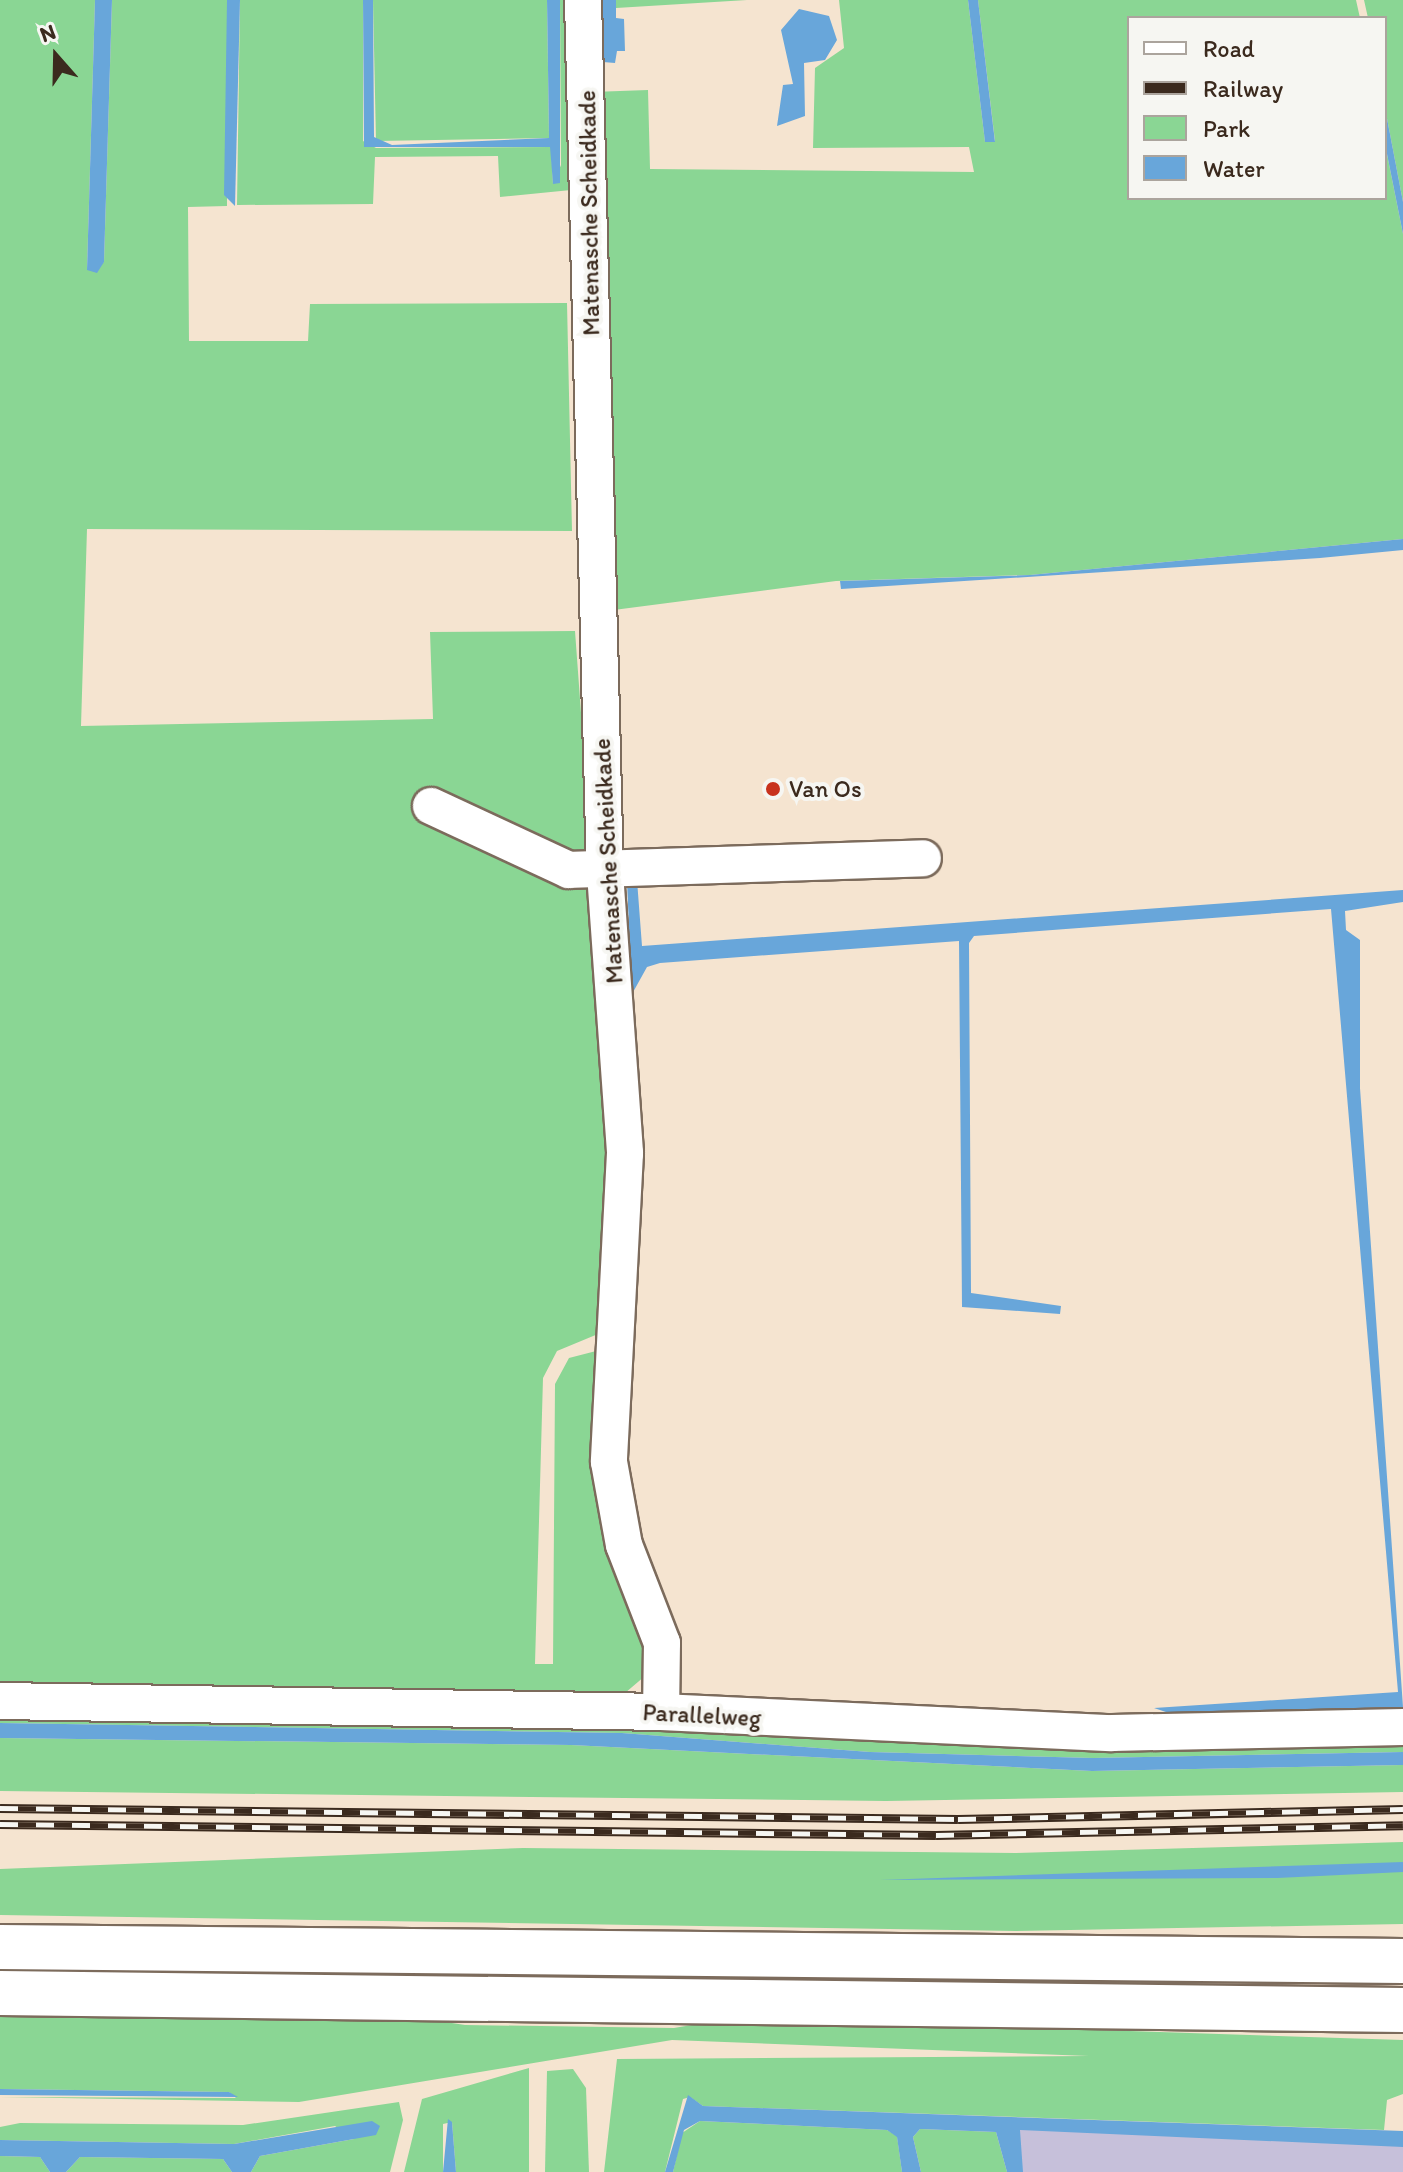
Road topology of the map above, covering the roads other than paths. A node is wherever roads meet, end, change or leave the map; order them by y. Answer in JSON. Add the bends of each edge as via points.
{"nodes":[{"id":1,"x":583,"y":0,"type":"edge"},
{"id":2,"x":431,"y":806,"type":"dead end"},
{"id":3,"x":923,"y":858,"type":"dead end"},
{"id":4,"x":605,"y":873,"type":"junction"},
{"id":5,"x":0,"y":1701,"type":"edge"},
{"id":6,"x":661,"y":1712,"type":"junction"},
{"id":7,"x":1403,"y":1727,"type":"edge"},
{"id":8,"x":0,"y":1947,"type":"edge"},
{"id":9,"x":1403,"y":1961,"type":"edge"},
{"id":10,"x":0,"y":1993,"type":"edge"},
{"id":11,"x":1403,"y":2010,"type":"edge"}],
"edges":[{"from":1,"to":4,"type":"street","name":"Matenasche Scheidkade"},
{"from":2,"to":4,"type":"street","via":[[569,870]]},
{"from":3,"to":4,"type":"street"},
{"from":4,"to":6,"type":"street","name":"Matenasche Scheidkade","via":[[625,1153],[609,1462],[624,1545],[662,1643]]},
{"from":5,"to":6,"type":"street","name":"Parallelweg"},
{"from":6,"to":7,"type":"street","name":"Parallelweg","via":[[1112,1733]]},
{"from":8,"to":9,"type":"highway"},
{"from":10,"to":11,"type":"highway"}]}
